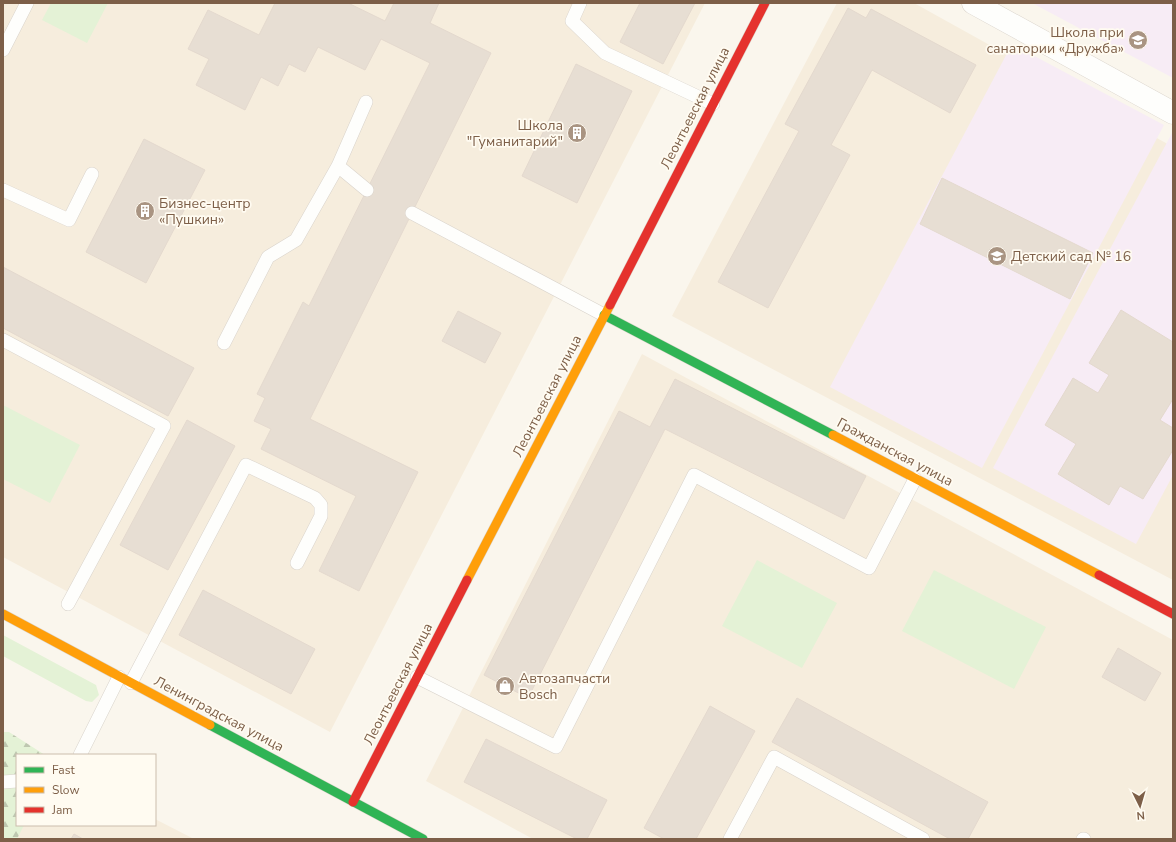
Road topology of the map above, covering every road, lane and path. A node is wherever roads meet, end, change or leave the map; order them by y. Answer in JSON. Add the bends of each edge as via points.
{"nodes":[{"id":1,"x":27,"y":3,"type":"edge"},
{"id":2,"x":580,"y":3,"type":"edge"},
{"id":3,"x":765,"y":3,"type":"edge"},
{"id":4,"x":973,"y":3,"type":"edge"},
{"id":5,"x":3,"y":50,"type":"edge"},
{"id":6,"x":366,"y":102,"type":"dead end"},
{"id":7,"x":713,"y":104,"type":"junction"},
{"id":8,"x":1173,"y":113,"type":"edge"},
{"id":9,"x":338,"y":166,"type":"junction"},
{"id":10,"x":92,"y":174,"type":"dead end"},
{"id":11,"x":3,"y":190,"type":"edge"},
{"id":12,"x":367,"y":190,"type":"dead end"},
{"id":13,"x":412,"y":213,"type":"dead end"},
{"id":14,"x":604,"y":315,"type":"junction"},
{"id":15,"x":3,"y":340,"type":"edge"},
{"id":16,"x":224,"y":343,"type":"dead end"},
{"id":17,"x":915,"y":478,"type":"junction"},
{"id":18,"x":297,"y":563,"type":"dead end"},
{"id":19,"x":68,"y":604,"type":"dead end"},
{"id":20,"x":3,"y":614,"type":"edge"},
{"id":21,"x":1173,"y":614,"type":"edge"},
{"id":22,"x":417,"y":677,"type":"junction"},
{"id":23,"x":125,"y":680,"type":"junction"},
{"id":24,"x":81,"y":754,"type":"edge"},
{"id":25,"x":16,"y":781,"type":"edge"},
{"id":26,"x":3,"y":782,"type":"edge"},
{"id":27,"x":353,"y":802,"type":"junction"},
{"id":28,"x":423,"y":839,"type":"edge"},
{"id":29,"x":730,"y":839,"type":"edge"},
{"id":30,"x":923,"y":839,"type":"edge"}],
"edges":[{"from":1,"to":5,"type":"lane"},
{"from":2,"to":7,"type":"lane","via":[[572,21],[605,53]]},
{"from":3,"to":7,"type":"street","name":"Леонтьевская улица"},
{"from":4,"to":8,"type":"street"},
{"from":6,"to":9,"type":"lane"},
{"from":7,"to":14,"type":"street","name":"Леонтьевская улица"},
{"from":9,"to":12,"type":"lane"},
{"from":9,"to":16,"type":"lane","via":[[296,240],[268,258]]},
{"from":10,"to":11,"type":"lane","via":[[69,220]]},
{"from":13,"to":14,"type":"lane"},
{"from":14,"to":17,"type":"street","name":"Гражданская улица"},
{"from":14,"to":22,"type":"street","name":"Леонтьевская улица"},
{"from":15,"to":19,"type":"lane","via":[[164,426]]},
{"from":17,"to":21,"type":"street","name":"Гражданская улица"},
{"from":17,"to":22,"type":"lane","via":[[869,568],[694,476],[556,747]]},
{"from":18,"to":23,"type":"lane","via":[[321,516],[321,505],[315,498],[246,464]]},
{"from":20,"to":23,"type":"street","name":"Ленинградская улица"},
{"from":22,"to":27,"type":"street","name":"Леонтьевская улица"},
{"from":23,"to":24,"type":"lane"},
{"from":23,"to":27,"type":"street","name":"Ленинградская улица"},
{"from":25,"to":26,"type":"lane"},
{"from":27,"to":28,"type":"street","name":"Ленинградская улица"},
{"from":29,"to":30,"type":"lane","via":[[774,757]]}]}
